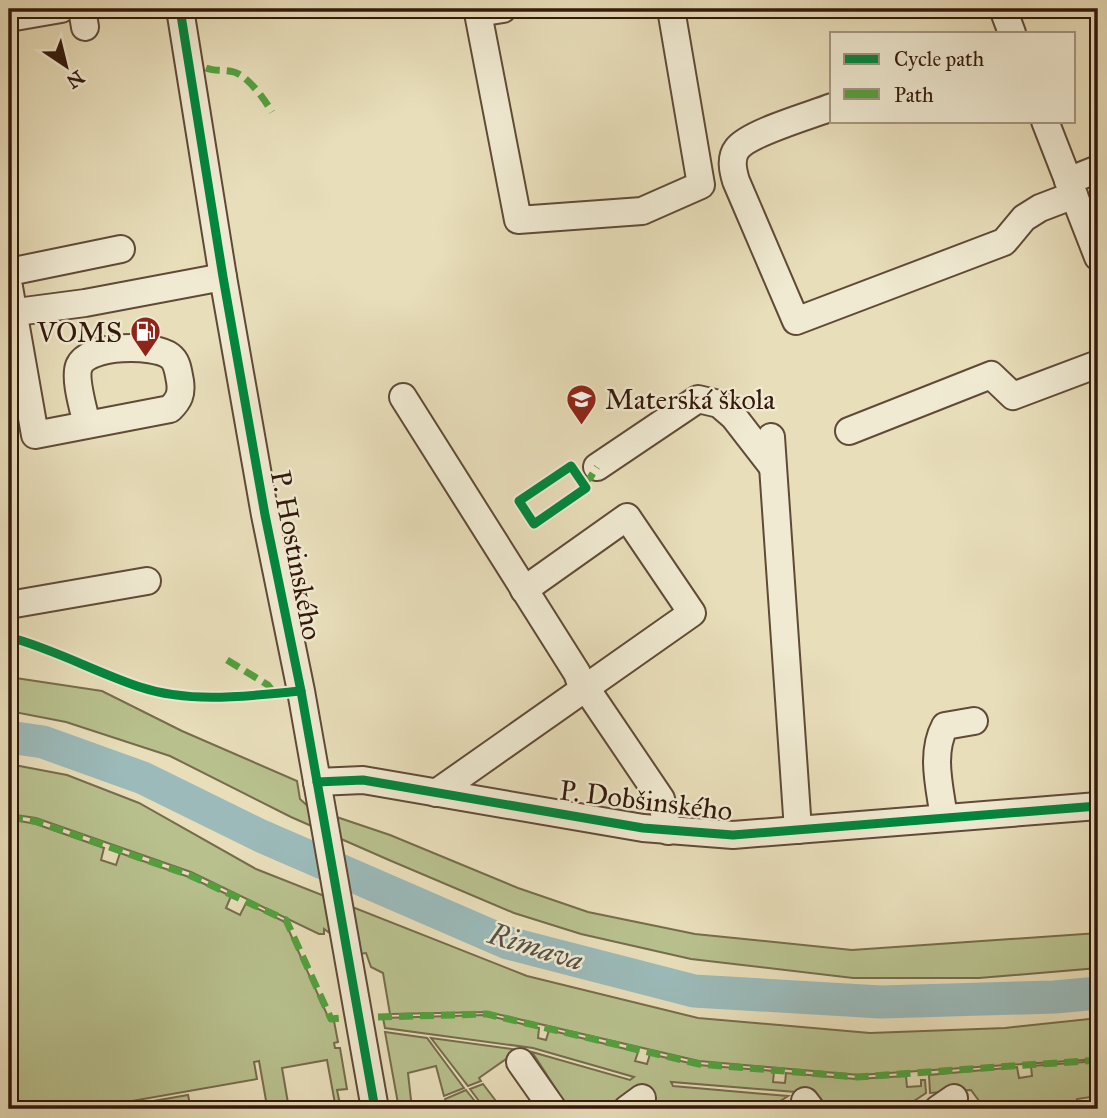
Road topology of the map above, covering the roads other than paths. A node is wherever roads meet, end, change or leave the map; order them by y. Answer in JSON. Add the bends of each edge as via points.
{"nodes":[{"id":1,"x":61,"y":9,"type":"edge"},
{"id":2,"x":180,"y":9,"type":"edge"},
{"id":3,"x":503,"y":9,"type":"edge"},
{"id":4,"x":671,"y":9,"type":"edge"},
{"id":5,"x":1003,"y":9,"type":"edge"},
{"id":6,"x":9,"y":18,"type":"edge"},
{"id":7,"x":1012,"y":32,"type":"edge"},
{"id":8,"x":830,"y":108,"type":"edge"},
{"id":9,"x":1045,"y":122,"type":"edge"},
{"id":10,"x":1098,"y":169,"type":"edge"},
{"id":11,"x":1071,"y":188,"type":"junction"},
{"id":12,"x":121,"y":249,"type":"dead end"},
{"id":13,"x":1098,"y":257,"type":"edge"},
{"id":14,"x":9,"y":272,"type":"edge"},
{"id":15,"x":222,"y":277,"type":"junction"},
{"id":16,"x":11,"y":304,"type":"edge"},
{"id":17,"x":1098,"y":364,"type":"edge"},
{"id":18,"x":403,"y":397,"type":"dead end"},
{"id":19,"x":87,"y":425,"type":"dead end"},
{"id":20,"x":849,"y":431,"type":"dead end"},
{"id":21,"x":771,"y":437,"type":"dead end"},
{"id":22,"x":772,"y":466,"type":"junction"},
{"id":23,"x":597,"y":467,"type":"dead end"},
{"id":24,"x":147,"y":581,"type":"dead end"},
{"id":25,"x":524,"y":590,"type":"junction"},
{"id":26,"x":9,"y":605,"type":"edge"},
{"id":27,"x":587,"y":693,"type":"junction"},
{"id":28,"x":974,"y":721,"type":"dead end"},
{"id":29,"x":318,"y":790,"type":"junction"},
{"id":30,"x":436,"y":793,"type":"junction"},
{"id":31,"x":1098,"y":806,"type":"edge"},
{"id":32,"x":944,"y":818,"type":"junction"},
{"id":33,"x":797,"y":830,"type":"junction"},
{"id":34,"x":668,"y":831,"type":"junction"},
{"id":35,"x":520,"y":1062,"type":"dead end"},
{"id":36,"x":375,"y":1109,"type":"edge"},
{"id":37,"x":553,"y":1109,"type":"edge"}],
"edges":[{"from":1,"to":6,"type":"street"},
{"from":2,"to":15,"type":"street","name":"P. Hostinského"},
{"from":3,"to":4,"type":"street","via":[[478,13],[517,220],[642,211],[701,185]]},
{"from":5,"to":7,"type":"street"},
{"from":8,"to":11,"type":"street","via":[[750,138],[737,148],[733,162],[736,181],[796,321],[1004,242],[1024,218]]},
{"from":9,"to":11,"type":"street"},
{"from":10,"to":11,"type":"street"},
{"from":11,"to":13,"type":"street"},
{"from":12,"to":14,"type":"street"},
{"from":15,"to":16,"type":"street","via":[[85,303]]},
{"from":15,"to":29,"type":"street","name":"P. Hostinského"},
{"from":16,"to":19,"type":"street","via":[[35,435]]},
{"from":17,"to":20,"type":"street","via":[[1013,396],[991,375]]},
{"from":18,"to":25,"type":"street"},
{"from":21,"to":22,"type":"street"},
{"from":22,"to":23,"type":"street","via":[[734,417],[719,404],[698,399]]},
{"from":22,"to":33,"type":"street"},
{"from":24,"to":26,"type":"street"},
{"from":25,"to":27,"type":"street"},
{"from":25,"to":27,"type":"street","via":[[627,517],[692,613]]},
{"from":27,"to":30,"type":"street"},
{"from":27,"to":34,"type":"street","via":[[661,799]]},
{"from":28,"to":32,"type":"street","via":[[945,726],[938,739]]},
{"from":29,"to":30,"type":"street","name":"P. Dobšinského","via":[[363,780]]},
{"from":29,"to":36,"type":"street","name":"P. Hostinského"},
{"from":30,"to":34,"type":"street","name":"P. Dobšinského"},
{"from":31,"to":32,"type":"street","name":"P. Dobšinského"},
{"from":32,"to":33,"type":"street","name":"P. Dobšinského"},
{"from":33,"to":34,"type":"street","name":"P. Dobšinského","via":[[733,835]]},
{"from":35,"to":37,"type":"street"}]}
